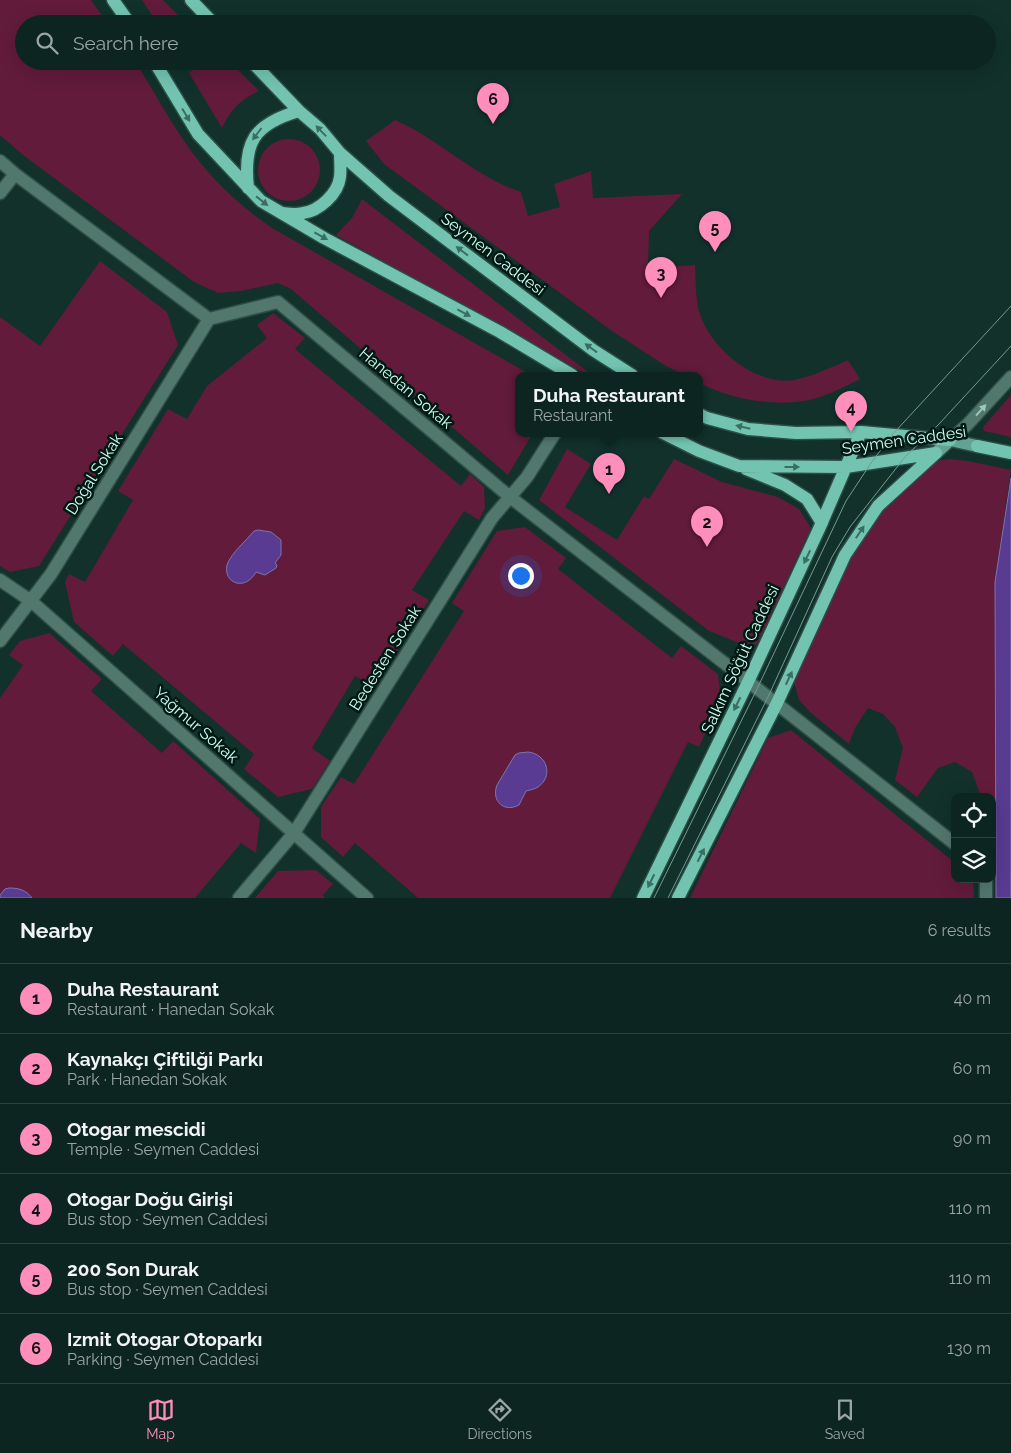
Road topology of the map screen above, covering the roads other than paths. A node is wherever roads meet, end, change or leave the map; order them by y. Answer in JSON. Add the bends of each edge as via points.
{"nodes":[{"id":1,"x":113,"y":0,"type":"edge"},
{"id":2,"x":191,"y":0,"type":"edge"},
{"id":3,"x":124,"y":15,"type":"edge"},
{"id":4,"x":205,"y":15,"type":"edge"},
{"id":5,"x":159,"y":70,"type":"edge"},
{"id":6,"x":260,"y":70,"type":"edge"},
{"id":7,"x":299,"y":111,"type":"junction"},
{"id":8,"x":340,"y":153,"type":"junction"},
{"id":9,"x":0,"y":161,"type":"edge"},
{"id":10,"x":15,"y":174,"type":"junction"},
{"id":11,"x":248,"y":188,"type":"junction"},
{"id":12,"x":0,"y":193,"type":"edge"},
{"id":13,"x":278,"y":212,"type":"junction"},
{"id":14,"x":209,"y":319,"type":"junction"},
{"id":15,"x":567,"y":372,"type":"edge"},
{"id":16,"x":627,"y":372,"type":"edge"},
{"id":17,"x":1011,"y":377,"type":"edge"},
{"id":18,"x":703,"y":416,"type":"edge"},
{"id":19,"x":861,"y":432,"type":"junction"},
{"id":20,"x":552,"y":437,"type":"edge"},
{"id":21,"x":671,"y":437,"type":"edge"},
{"id":22,"x":950,"y":440,"type":"junction"},
{"id":23,"x":976,"y":446,"type":"junction"},
{"id":24,"x":936,"y":453,"type":"junction"},
{"id":25,"x":1011,"y":453,"type":"edge"},
{"id":26,"x":739,"y":466,"type":"junction"},
{"id":27,"x":846,"y":467,"type":"junction"},
{"id":28,"x":510,"y":497,"type":"junction"},
{"id":29,"x":822,"y":523,"type":"junction"},
{"id":30,"x":0,"y":580,"type":"edge"},
{"id":31,"x":31,"y":601,"type":"junction"},
{"id":32,"x":0,"y":641,"type":"edge"},
{"id":33,"x":748,"y":682,"type":"junction"},
{"id":34,"x":777,"y":704,"type":"junction"},
{"id":35,"x":294,"y":833,"type":"junction"},
{"id":36,"x":951,"y":841,"type":"edge"},
{"id":37,"x":986,"y":883,"type":"edge"},
{"id":38,"x":239,"y":898,"type":"edge"},
{"id":39,"x":367,"y":898,"type":"edge"},
{"id":40,"x":643,"y":898,"type":"edge"},
{"id":41,"x":678,"y":898,"type":"edge"},
{"id":42,"x":986,"y":898,"type":"edge"}],
"edges":[{"from":1,"to":3,"type":"main road"},
{"from":2,"to":4,"type":"main road"},
{"from":5,"to":11,"type":"main road","one_way":true,"via":[[198,134]]},
{"from":6,"to":7,"type":"main road","name":"Seymen Caddesi"},
{"from":8,"to":7,"type":"main road","name":"Seymen Caddesi","one_way":true},
{"from":7,"to":11,"type":"main road","one_way":true,"via":[[266,124],[255,136],[247,158]]},
{"from":8,"to":13,"type":"main road","via":[[340,178],[331,196],[309,212]]},
{"from":16,"to":8,"type":"main road","name":"Seymen Caddesi","one_way":true,"via":[[593,350],[390,196]]},
{"from":9,"to":10,"type":"street"},
{"from":10,"to":12,"type":"street"},
{"from":10,"to":14,"type":"street"},
{"from":11,"to":13,"type":"main road","one_way":true},
{"from":13,"to":15,"type":"main road","one_way":true,"via":[[500,332]]},
{"from":14,"to":28,"type":"street","name":"Hanedan Sokak","via":[[278,302]]},
{"from":14,"to":31,"type":"street","name":"Doğal Sokak","via":[[51,574]]},
{"from":22,"to":17,"type":"street","one_way":true},
{"from":19,"to":18,"type":"main road","name":"Seymen Caddesi","one_way":true,"via":[[796,433],[748,429]]},
{"from":19,"to":22,"type":"main road","name":"Seymen Caddesi"},
{"from":19,"to":27,"type":"main road","name":"Salkım Söğüt Caddesi"},
{"from":20,"to":28,"type":"street","name":"Bedesten Sokak","via":[[527,477]]},
{"from":21,"to":26,"type":"main road","name":"Seymen Caddesi"},
{"from":22,"to":23,"type":"main road","name":"Seymen Caddesi"},
{"from":22,"to":24,"type":"main road"},
{"from":23,"to":24,"type":"main road","name":"Seymen Caddesi"},
{"from":23,"to":25,"type":"main road","name":"Seymen Caddesi"},
{"from":24,"to":27,"type":"main road","name":"Seymen Caddesi"},
{"from":34,"to":24,"type":"main road","one_way":true,"via":[[845,555],[878,506]]},
{"from":26,"to":27,"type":"main road","name":"Seymen Caddesi","one_way":true},
{"from":26,"to":29,"type":"main road","via":[[785,485],[807,499]]},
{"from":27,"to":29,"type":"main road","name":"Salkım Söğüt Caddesi"},
{"from":28,"to":33,"type":"street","name":"Hanedan Sokak"},
{"from":28,"to":35,"type":"street","name":"Bedesten Sokak","via":[[492,518]]},
{"from":29,"to":33,"type":"main road","name":"Salkım Söğüt Caddesi","one_way":true},
{"from":30,"to":31,"type":"street","name":"Yağmur Sokak"},
{"from":31,"to":32,"type":"street","name":"Doğal Sokak"},
{"from":31,"to":35,"type":"street","name":"Yağmur Sokak"},
{"from":33,"to":34,"type":"street","name":"Hanedan Sokak"},
{"from":33,"to":40,"type":"main road","name":"Salkım Söğüt Caddesi","one_way":true},
{"from":34,"to":36,"type":"street","name":"Hanedan Sokak"},
{"from":41,"to":34,"type":"main road","one_way":true},
{"from":35,"to":38,"type":"street","name":"Bedesten Sokak"},
{"from":35,"to":39,"type":"street","name":"Yağmur Sokak"},
{"from":37,"to":42,"type":"street"}]}
